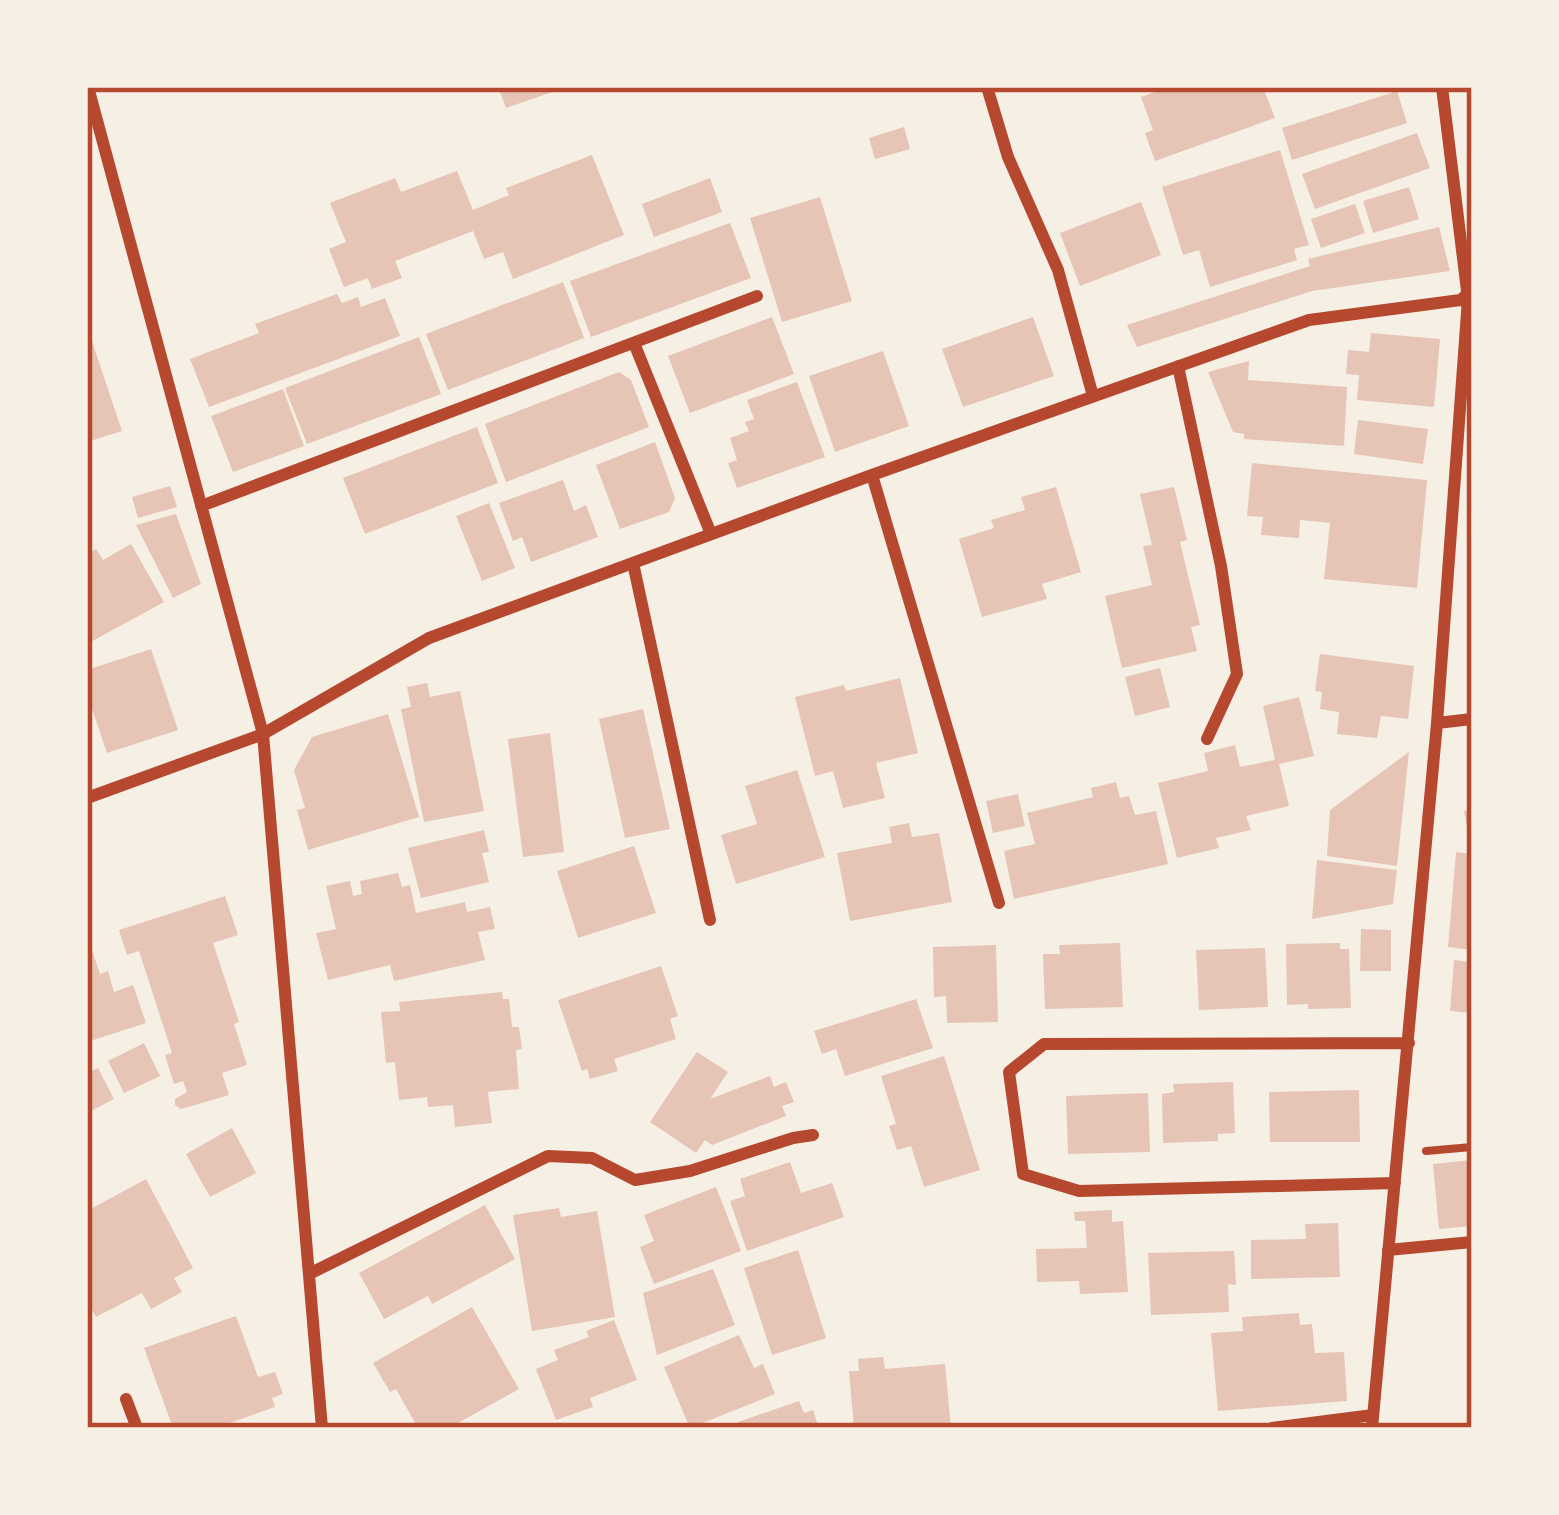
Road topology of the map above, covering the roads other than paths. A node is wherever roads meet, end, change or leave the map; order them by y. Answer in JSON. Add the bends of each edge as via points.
{"nodes":[{"id":1,"x":88,"y":87,"type":"edge"},
{"id":2,"x":987,"y":87,"type":"edge"},
{"id":3,"x":1442,"y":87,"type":"edge"},
{"id":4,"x":757,"y":296,"type":"dead end"},
{"id":5,"x":1470,"y":299,"type":"edge"},
{"id":6,"x":634,"y":343,"type":"junction"},
{"id":7,"x":1178,"y":366,"type":"junction"},
{"id":8,"x":1093,"y":396,"type":"junction"},
{"id":9,"x":872,"y":475,"type":"junction"},
{"id":10,"x":201,"y":506,"type":"junction"},
{"id":11,"x":711,"y":534,"type":"junction"},
{"id":12,"x":633,"y":563,"type":"junction"},
{"id":13,"x":1472,"y":718,"type":"edge"},
{"id":14,"x":1437,"y":723,"type":"junction"},
{"id":15,"x":263,"y":734,"type":"junction"},
{"id":16,"x":1207,"y":740,"type":"dead end"},
{"id":17,"x":87,"y":798,"type":"edge"},
{"id":18,"x":999,"y":903,"type":"dead end"},
{"id":19,"x":710,"y":920,"type":"dead end"},
{"id":20,"x":1409,"y":1043,"type":"junction"},
{"id":21,"x":814,"y":1135,"type":"dead end"},
{"id":22,"x":1395,"y":1183,"type":"junction"},
{"id":23,"x":1472,"y":1242,"type":"edge"},
{"id":24,"x":1388,"y":1250,"type":"junction"},
{"id":25,"x":309,"y":1274,"type":"junction"},
{"id":26,"x":126,"y":1399,"type":"dead end"},
{"id":27,"x":1373,"y":1422,"type":"edge"},
{"id":28,"x":137,"y":1428,"type":"edge"},
{"id":29,"x":322,"y":1428,"type":"edge"},
{"id":30,"x":1272,"y":1428,"type":"edge"}],
"edges":[{"from":1,"to":10,"type":"street"},
{"from":2,"to":8,"type":"street","via":[[1058,270]]},
{"from":3,"to":5,"type":"street"},
{"from":4,"to":6,"type":"street"},
{"from":5,"to":7,"type":"street","via":[[1309,320]]},
{"from":5,"to":14,"type":"street"},
{"from":6,"to":10,"type":"street"},
{"from":6,"to":11,"type":"street"},
{"from":7,"to":8,"type":"street"},
{"from":7,"to":16,"type":"street","via":[[1237,674]]},
{"from":8,"to":9,"type":"street"},
{"from":9,"to":11,"type":"street"},
{"from":9,"to":18,"type":"street"},
{"from":10,"to":15,"type":"street"},
{"from":11,"to":12,"type":"street"},
{"from":12,"to":15,"type":"street","via":[[429,638]]},
{"from":12,"to":19,"type":"street"},
{"from":13,"to":14,"type":"street"},
{"from":14,"to":20,"type":"street"},
{"from":15,"to":17,"type":"street"},
{"from":15,"to":25,"type":"street"},
{"from":20,"to":22,"type":"street"},
{"from":20,"to":22,"type":"street","via":[[1044,1044],[1009,1072],[1023,1174],[1078,1191]]},
{"from":21,"to":25,"type":"street","via":[[635,1180],[592,1157],[548,1156]]},
{"from":22,"to":24,"type":"street"},
{"from":23,"to":24,"type":"street"},
{"from":24,"to":27,"type":"street"},
{"from":25,"to":29,"type":"street"},
{"from":26,"to":28,"type":"street"},
{"from":27,"to":30,"type":"street"}]}
